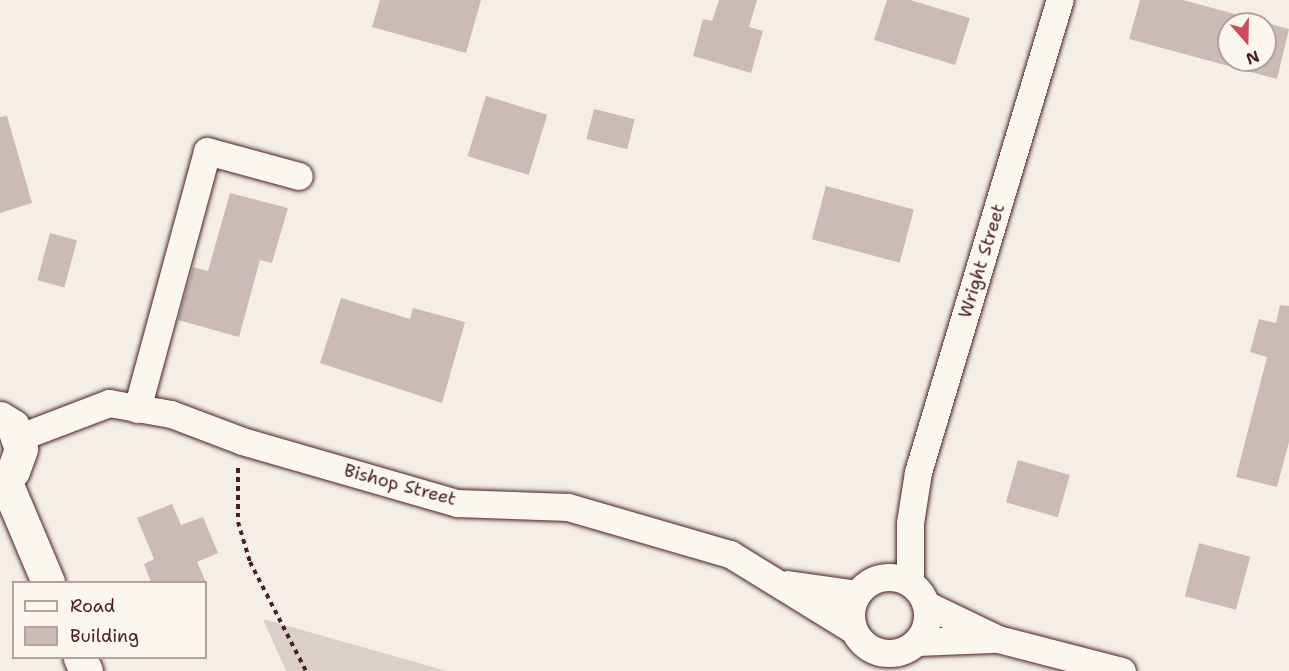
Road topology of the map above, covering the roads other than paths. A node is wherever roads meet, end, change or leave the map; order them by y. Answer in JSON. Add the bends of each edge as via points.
{"nodes":[{"id":1,"x":1060,"y":0,"type":"edge"},
{"id":2,"x":299,"y":176,"type":"dead end"},
{"id":3,"x":137,"y":409,"type":"junction"},
{"id":4,"x":10,"y":428,"type":"edge"},
{"id":5,"x":2,"y":478,"type":"edge"},
{"id":6,"x":899,"y":580,"type":"junction"},
{"id":7,"x":48,"y":581,"type":"edge"},
{"id":8,"x":783,"y":584,"type":"junction"},
{"id":9,"x":856,"y":594,"type":"junction"},
{"id":10,"x":927,"y":605,"type":"junction"},
{"id":11,"x":998,"y":639,"type":"junction"},
{"id":12,"x":861,"y":649,"type":"edge"},
{"id":13,"x":900,"y":656,"type":"edge"},
{"id":14,"x":1122,"y":671,"type":"edge"}],
"edges":[{"from":1,"to":6,"type":"street","name":"Wright Street","via":[[918,472]]},
{"from":2,"to":3,"type":"street","via":[[207,152]]},
{"from":3,"to":4,"type":"street","name":"Bishop Street","via":[[99,405]]},
{"from":3,"to":8,"type":"street","name":"Bishop Street","via":[[171,414],[242,441],[457,503],[568,507],[730,554]]},
{"from":4,"to":5,"type":"street","via":[[19,461]]},
{"from":5,"to":7,"type":"street"},
{"from":6,"to":9,"type":"street","via":[[870,581]]},
{"from":6,"to":10,"type":"street"},
{"from":8,"to":9,"type":"street","name":"Bishop Street"},
{"from":8,"to":12,"type":"street","name":"Bishop Street"},
{"from":9,"to":12,"type":"street"},
{"from":10,"to":11,"type":"street"},
{"from":10,"to":13,"type":"street","via":[[928,622]]},
{"from":11,"to":13,"type":"street"},
{"from":11,"to":14,"type":"street"},
{"from":12,"to":13,"type":"street"}]}
